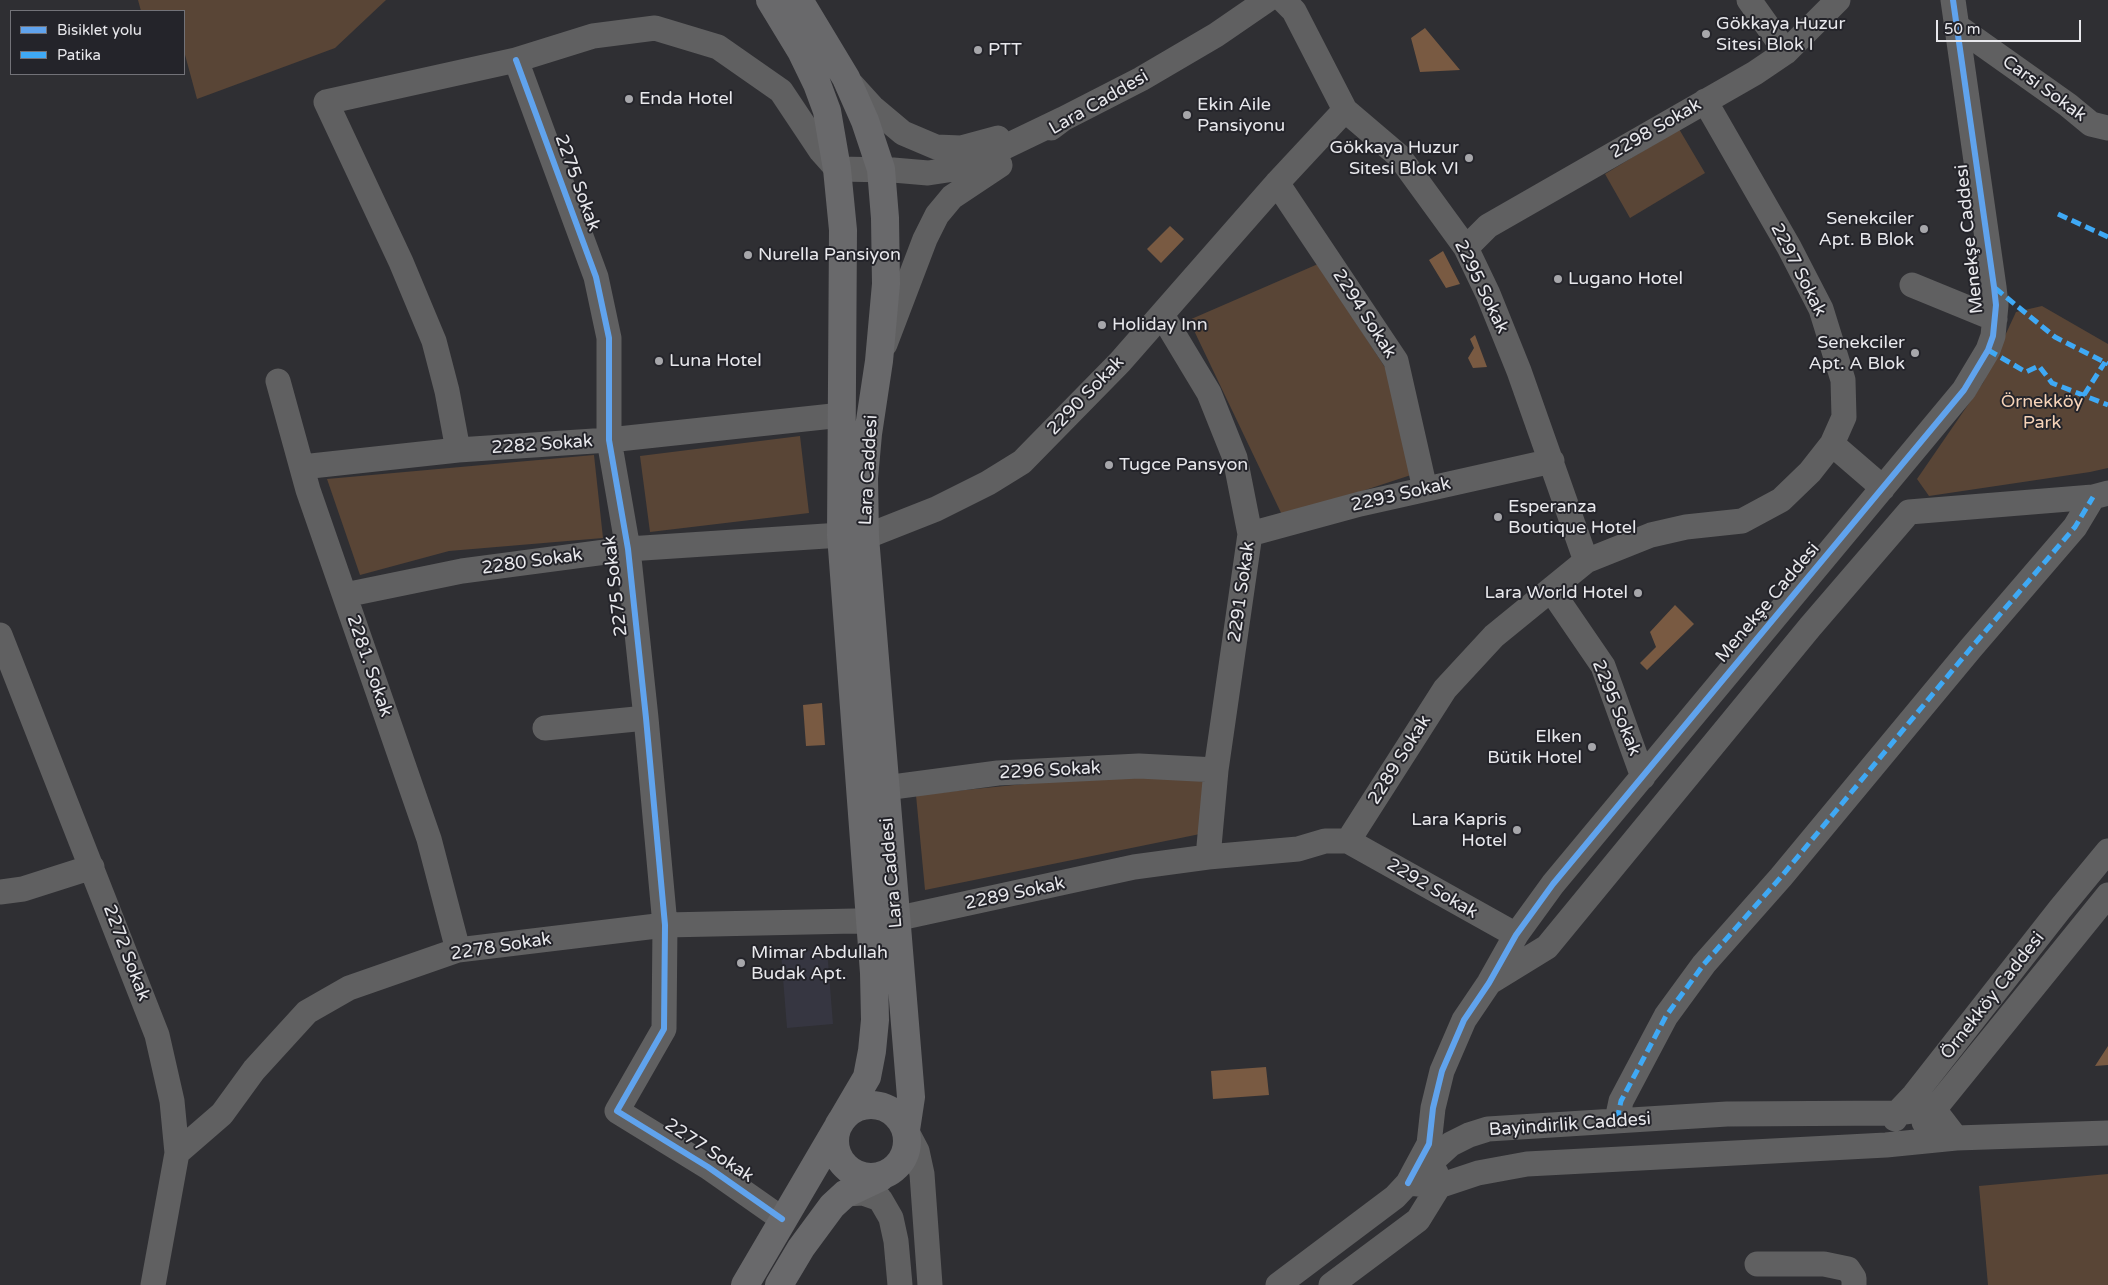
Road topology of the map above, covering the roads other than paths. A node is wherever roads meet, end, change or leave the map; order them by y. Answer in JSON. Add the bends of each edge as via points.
{"nodes":[{"id":1,"x":770,"y":0,"type":"edge"},
{"id":2,"x":799,"y":0,"type":"edge"},
{"id":3,"x":1268,"y":0,"type":"edge"},
{"id":4,"x":1283,"y":0,"type":"edge"},
{"id":5,"x":1749,"y":0,"type":"edge"},
{"id":6,"x":1838,"y":0,"type":"edge"},
{"id":7,"x":1953,"y":0,"type":"edge"},
{"id":8,"x":1958,"y":27,"type":"junction"},
{"id":9,"x":1786,"y":52,"type":"junction"},
{"id":10,"x":516,"y":60,"type":"junction"},
{"id":11,"x":846,"y":78,"type":"junction"},
{"id":12,"x":1705,"y":101,"type":"junction"},
{"id":13,"x":1345,"y":110,"type":"junction"},
{"id":14,"x":1063,"y":119,"type":"junction"},
{"id":15,"x":2108,"y":128,"type":"edge"},
{"id":16,"x":837,"y":169,"type":"junction"},
{"id":17,"x":881,"y":169,"type":"junction"},
{"id":18,"x":1277,"y":183,"type":"junction"},
{"id":19,"x":1466,"y":248,"type":"junction"},
{"id":20,"x":1912,"y":285,"type":"dead end"},
{"id":21,"x":1162,"y":315,"type":"junction"},
{"id":22,"x":1995,"y":318,"type":"junction"},
{"id":23,"x":879,"y":361,"type":"junction"},
{"id":24,"x":278,"y":381,"type":"dead end"},
{"id":25,"x":842,"y":415,"type":"junction"},
{"id":26,"x":609,"y":440,"type":"junction"},
{"id":27,"x":1832,"y":444,"type":"junction"},
{"id":28,"x":458,"y":450,"type":"junction"},
{"id":29,"x":1552,"y":462,"type":"junction"},
{"id":30,"x":302,"y":467,"type":"junction"},
{"id":31,"x":1883,"y":488,"type":"junction"},
{"id":32,"x":1425,"y":489,"type":"junction"},
{"id":33,"x":2100,"y":495,"type":"edge"},
{"id":34,"x":1250,"y":534,"type":"junction"},
{"id":35,"x":853,"y":536,"type":"junction"},
{"id":36,"x":628,"y":549,"type":"junction"},
{"id":37,"x":1586,"y":561,"type":"junction"},
{"id":38,"x":1551,"y":590,"type":"junction"},
{"id":39,"x":344,"y":595,"type":"junction"},
{"id":40,"x":0,"y":635,"type":"edge"},
{"id":41,"x":646,"y":718,"type":"junction"},
{"id":42,"x":545,"y":728,"type":"dead end"},
{"id":43,"x":1216,"y":770,"type":"junction"},
{"id":44,"x":1644,"y":777,"type":"junction"},
{"id":45,"x":885,"y":788,"type":"junction"},
{"id":46,"x":1348,"y":841,"type":"junction"},
{"id":47,"x":2108,"y":851,"type":"edge"},
{"id":48,"x":1208,"y":857,"type":"junction"},
{"id":49,"x":92,"y":867,"type":"junction"},
{"id":50,"x":0,"y":892,"type":"edge"},
{"id":51,"x":2108,"y":895,"type":"edge"},
{"id":52,"x":895,"y":919,"type":"junction"},
{"id":53,"x":869,"y":923,"type":"junction"},
{"id":54,"x":665,"y":925,"type":"junction"},
{"id":55,"x":1516,"y":935,"type":"junction"},
{"id":56,"x":458,"y":950,"type":"junction"},
{"id":57,"x":1489,"y":983,"type":"junction"},
{"id":58,"x":1933,"y":1108,"type":"junction"},
{"id":59,"x":617,"y":1111,"type":"joint"},
{"id":60,"x":1897,"y":1114,"type":"junction"},
{"id":61,"x":1617,"y":1120,"type":"junction"},
{"id":62,"x":838,"y":1125,"type":"junction"},
{"id":63,"x":2108,"y":1133,"type":"edge"},
{"id":64,"x":1956,"y":1138,"type":"junction"},
{"id":65,"x":912,"y":1140,"type":"junction"},
{"id":66,"x":1898,"y":1144,"type":"junction"},
{"id":67,"x":177,"y":1153,"type":"junction"},
{"id":68,"x":1431,"y":1153,"type":"junction"},
{"id":69,"x":1408,"y":1183,"type":"junction"},
{"id":70,"x":864,"y":1185,"type":"junction"},
{"id":71,"x":1440,"y":1186,"type":"junction"},
{"id":72,"x":782,"y":1219,"type":"junction"},
{"id":73,"x":1756,"y":1264,"type":"dead end"},
{"id":74,"x":153,"y":1285,"type":"edge"},
{"id":75,"x":745,"y":1285,"type":"edge"},
{"id":76,"x":779,"y":1285,"type":"edge"},
{"id":77,"x":900,"y":1285,"type":"edge"},
{"id":78,"x":930,"y":1285,"type":"edge"},
{"id":79,"x":1278,"y":1285,"type":"edge"},
{"id":80,"x":1331,"y":1285,"type":"edge"},
{"id":81,"x":1854,"y":1285,"type":"edge"}],
"edges":[{"from":1,"to":16,"type":"main road","via":[[801,50],[817,84],[827,111]]},
{"from":2,"to":11,"type":"main road"},
{"from":3,"to":14,"type":"street","name":"Lara Caddesi","via":[[1141,79]]},
{"from":4,"to":13,"type":"street","name":"2295 Sokak","via":[[1294,11]]},
{"from":5,"to":9,"type":"street"},
{"from":6,"to":9,"type":"street","name":"2298 Sokak"},
{"from":7,"to":8,"type":"street","name":"Menekşe Caddesi"},
{"from":8,"to":15,"type":"street","name":"Carsi Sokak","via":[[2091,124]]},
{"from":8,"to":22,"type":"street","name":"Menekşe Caddesi","via":[[1994,287]]},
{"from":9,"to":12,"type":"street","name":"2298 Sokak"},
{"from":10,"to":16,"type":"street","via":[[593,36],[655,28],[718,47],[781,91]]},
{"from":10,"to":26,"type":"street","name":"2275 Sokak","via":[[596,277],[609,338]]},
{"from":10,"to":28,"type":"street","via":[[326,102],[434,341]]},
{"from":11,"to":14,"type":"street","via":[[872,107],[903,133],[936,147],[961,148]]},
{"from":11,"to":17,"type":"main road"},
{"from":12,"to":19,"type":"street","name":"2298 Sokak","via":[[1488,226]]},
{"from":12,"to":27,"type":"street","name":"2297 Sokak","via":[[1821,309],[1843,380],[1844,417]]},
{"from":13,"to":18,"type":"street","name":"2290 Sokak"},
{"from":13,"to":19,"type":"street","name":"2295 Sokak","via":[[1399,156]]},
{"from":14,"to":17,"type":"street","via":[[961,168],[928,173]]},
{"from":14,"to":23,"type":"street","name":"Lara Caddesi","via":[[1013,158],[952,197],[937,216],[925,239]]},
{"from":16,"to":17,"type":"street"},
{"from":16,"to":25,"type":"main road","via":[[843,230]]},
{"from":17,"to":23,"type":"main road","via":[[886,284]]},
{"from":18,"to":21,"type":"street","name":"2290 Sokak"},
{"from":18,"to":32,"type":"street","name":"2294 Sokak","via":[[1396,362]]},
{"from":19,"to":29,"type":"street","name":"2295 Sokak","via":[[1488,294]]},
{"from":20,"to":22,"type":"street"},
{"from":21,"to":34,"type":"street","name":"2291 Sokak","via":[[1210,393],[1235,458]]},
{"from":21,"to":35,"type":"street","name":"2290 Sokak","via":[[1022,462],[936,509]]},
{"from":22,"to":31,"type":"street","name":"Menekşe Caddesi","via":[[1988,350],[1964,390]]},
{"from":23,"to":35,"type":"main road","name":"Lara Caddesi"},
{"from":24,"to":30,"type":"street","name":"2281. Sokak"},
{"from":25,"to":26,"type":"street","name":"2282 Sokak"},
{"from":25,"to":35,"type":"main road"},
{"from":26,"to":28,"type":"street","name":"2282 Sokak"},
{"from":26,"to":36,"type":"street","name":"2275 Sokak"},
{"from":27,"to":31,"type":"street"},
{"from":27,"to":37,"type":"street","name":"2289 Sokak","via":[[1810,472],[1781,500],[1742,521],[1686,527],[1651,535]]},
{"from":28,"to":30,"type":"street","name":"2282 Sokak"},
{"from":29,"to":32,"type":"street","name":"2293 Sokak"},
{"from":29,"to":37,"type":"street","name":"2295 Sokak"},
{"from":30,"to":39,"type":"street","name":"2281. Sokak"},
{"from":31,"to":44,"type":"street","name":"Menekşe Caddesi"},
{"from":32,"to":34,"type":"street","name":"2293 Sokak"},
{"from":33,"to":57,"type":"street","via":[[1909,512],[1805,632],[1547,947]]},
{"from":33,"to":61,"type":"street","via":[[1781,877],[1704,964],[1666,1016],[1621,1101]]},
{"from":34,"to":43,"type":"street","name":"2291 Sokak"},
{"from":35,"to":36,"type":"street","name":"2280 Sokak"},
{"from":35,"to":45,"type":"main road","name":"Lara Caddesi"},
{"from":35,"to":53,"type":"main road"},
{"from":36,"to":39,"type":"street","name":"2280 Sokak","via":[[462,572]]},
{"from":36,"to":41,"type":"street","name":"2275 Sokak"},
{"from":37,"to":38,"type":"street","name":"2289 Sokak"},
{"from":38,"to":44,"type":"street","name":"2295 Sokak","via":[[1603,666]]},
{"from":38,"to":46,"type":"street","name":"2289 Sokak","via":[[1494,636],[1445,689]]},
{"from":39,"to":56,"type":"street","name":"2281. Sokak","via":[[429,840]]},
{"from":40,"to":49,"type":"street","name":"2272 Sokak"},
{"from":41,"to":42,"type":"street"},
{"from":41,"to":54,"type":"street","name":"2275 Sokak"},
{"from":43,"to":45,"type":"street","name":"2296 Sokak","via":[[1139,766],[998,773]]},
{"from":43,"to":48,"type":"street","name":"2291 Sokak"},
{"from":44,"to":55,"type":"street","name":"Menekşe Caddesi","via":[[1553,884]]},
{"from":45,"to":52,"type":"main road","name":"Lara Caddesi"},
{"from":46,"to":48,"type":"street","name":"2289 Sokak","via":[[1325,841],[1298,849]]},
{"from":46,"to":55,"type":"street","name":"2292 Sokak"},
{"from":47,"to":60,"type":"street","name":"Örnekköy Caddesi"},
{"from":48,"to":52,"type":"street","name":"2289 Sokak","via":[[1134,867]]},
{"from":49,"to":50,"type":"street"},
{"from":49,"to":67,"type":"street","name":"2272 Sokak","via":[[157,1035],[172,1101]]},
{"from":51,"to":58,"type":"street","name":"Örnekköy Caddesi"},
{"from":52,"to":65,"type":"main road","name":"Lara Caddesi"},
{"from":53,"to":54,"type":"street","name":"2278 Sokak"},
{"from":53,"to":62,"type":"main road","via":[[875,1020],[872,1051],[867,1077]]},
{"from":54,"to":56,"type":"street","name":"2278 Sokak"},
{"from":54,"to":59,"type":"street","name":"2275 Sokak","via":[[664,1029]]},
{"from":55,"to":57,"type":"street","name":"Menekşe Caddesi"},
{"from":56,"to":67,"type":"street","name":"2278 Sokak","via":[[348,988],[307,1012],[254,1070],[222,1114]]},
{"from":57,"to":68,"type":"street","name":"Menekşe Caddesi","via":[[1464,1020],[1442,1071],[1433,1108]]},
{"from":58,"to":60,"type":"street","name":"Bayindirlik Caddesi"},
{"from":58,"to":64,"type":"street"},
{"from":58,"to":66,"type":"street","name":"Örnekköy Caddesi"},
{"from":59,"to":72,"type":"street","name":"2277 Sokak","via":[[708,1167]]},
{"from":60,"to":61,"type":"street","name":"Bayindirlik Caddesi","via":[[1727,1114]]},
{"from":60,"to":66,"type":"street","name":"Örnekköy Caddesi"},
{"from":61,"to":68,"type":"street","name":"Bayindirlik Caddesi","via":[[1488,1129]]},
{"from":62,"to":65,"type":"main road","via":[[856,1108],[880,1106],[900,1119]]},
{"from":62,"to":70,"type":"main road","via":[[835,1150],[840,1161]]},
{"from":62,"to":72,"type":"main road"},
{"from":63,"to":64,"type":"street","name":"Bayindirlik Caddesi"},
{"from":64,"to":66,"type":"street","name":"Bayindirlik Caddesi"},
{"from":65,"to":70,"type":"main road","via":[[895,1169]]},
{"from":65,"to":78,"type":"street","via":[[924,1192]]},
{"from":66,"to":71,"type":"street","name":"Bayindirlik Caddesi","via":[[1527,1164],[1478,1173]]},
{"from":67,"to":74,"type":"street","name":"2272 Sokak"},
{"from":68,"to":69,"type":"street","name":"Bayindirlik Caddesi"},
{"from":68,"to":71,"type":"street"},
{"from":69,"to":71,"type":"street","name":"Bayindirlik Caddesi"},
{"from":69,"to":79,"type":"street","via":[[1395,1197]]},
{"from":70,"to":76,"type":"main road","via":[[832,1206],[800,1248]]},
{"from":70,"to":77,"type":"street","via":[[891,1218]]},
{"from":71,"to":80,"type":"street","via":[[1418,1220]]},
{"from":72,"to":75,"type":"main road"},
{"from":73,"to":81,"type":"street","via":[[1832,1265],[1848,1269]]}]}
